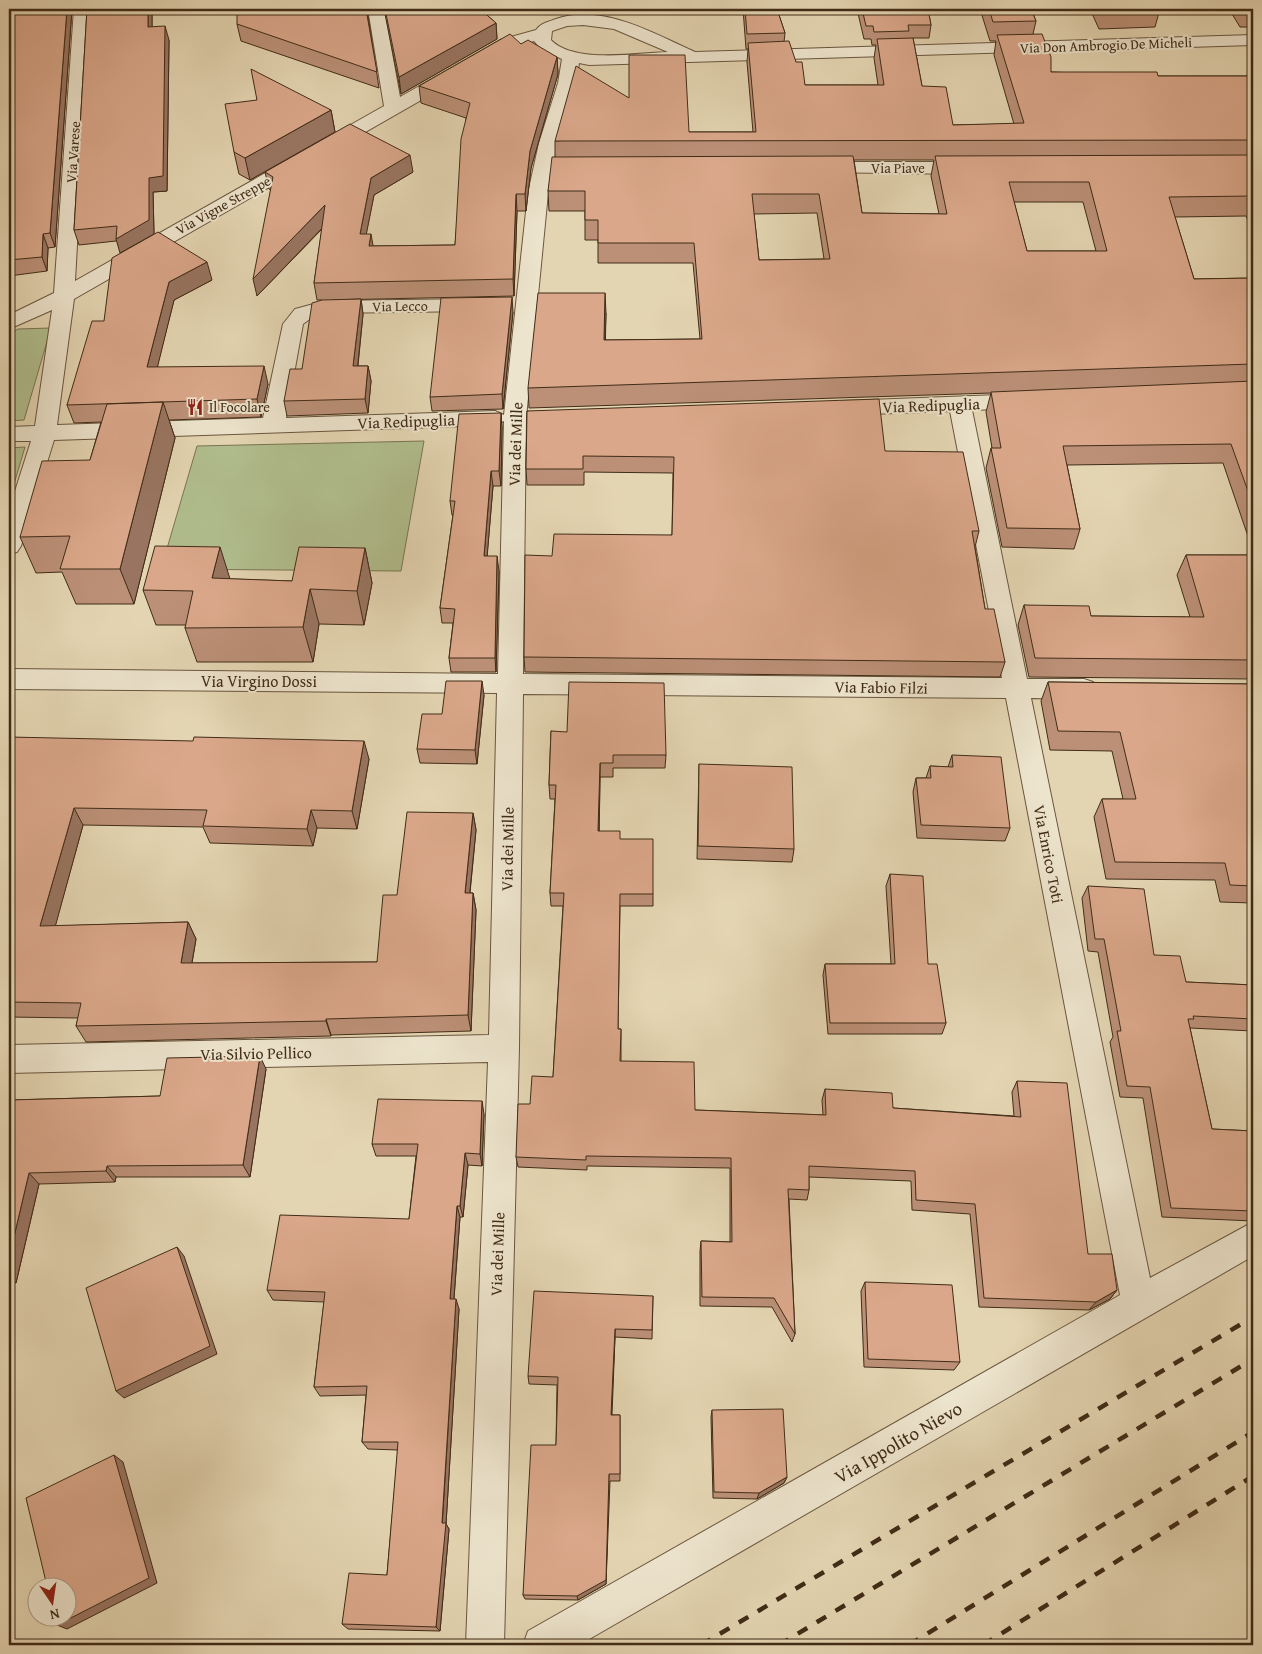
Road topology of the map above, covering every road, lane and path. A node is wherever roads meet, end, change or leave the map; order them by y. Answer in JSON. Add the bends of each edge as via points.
{"nodes":[{"id":1,"x":82,"y":9,"type":"edge"},
{"id":2,"x":376,"y":9,"type":"edge"},
{"id":3,"x":542,"y":34,"type":"junction"},
{"id":4,"x":1253,"y":40,"type":"edge"},
{"id":5,"x":690,"y":56,"type":"junction"},
{"id":6,"x":571,"y":58,"type":"junction"},
{"id":7,"x":393,"y":109,"type":"junction"},
{"id":8,"x":799,"y":168,"type":"edge"},
{"id":9,"x":987,"y":168,"type":"edge"},
{"id":10,"x":542,"y":169,"type":"junction"},
{"id":11,"x":562,"y":169,"type":"edge"},
{"id":12,"x":64,"y":296,"type":"junction"},
{"id":13,"x":510,"y":304,"type":"junction"},
{"id":14,"x":9,"y":323,"type":"edge"},
{"id":15,"x":1048,"y":400,"type":"edge"},
{"id":16,"x":960,"y":404,"type":"junction"},
{"id":17,"x":821,"y":408,"type":"edge"},
{"id":18,"x":524,"y":417,"type":"junction"},
{"id":19,"x":273,"y":425,"type":"junction"},
{"id":20,"x":44,"y":432,"type":"junction"},
{"id":21,"x":9,"y":434,"type":"edge"},
{"id":22,"x":9,"y":546,"type":"edge"},
{"id":23,"x":9,"y":679,"type":"edge"},
{"id":24,"x":509,"y":683,"type":"junction"},
{"id":25,"x":1016,"y":688,"type":"junction"},
{"id":26,"x":1105,"y":689,"type":"edge"},
{"id":27,"x":504,"y":1048,"type":"junction"},
{"id":28,"x":9,"y":1059,"type":"edge"},
{"id":29,"x":1253,"y":1238,"type":"edge"},
{"id":30,"x":1139,"y":1305,"type":"junction"},
{"id":31,"x":485,"y":1645,"type":"edge"},
{"id":32,"x":542,"y":1645,"type":"edge"}],
"edges":[{"from":1,"to":12,"type":"street","name":"Via Varese"},
{"from":2,"to":7,"type":"street"},
{"from":3,"to":5,"type":"street","name":"Via Don Ambrogio De Micheli","via":[[557,23],[603,21]]},
{"from":3,"to":6,"type":"street","name":"Via Don Ambrogio De Micheli","via":[[547,45]]},
{"from":3,"to":7,"type":"street","name":"Via Vigne Streppe","via":[[506,44]]},
{"from":4,"to":5,"type":"street","name":"Via Don Ambrogio De Micheli"},
{"from":5,"to":6,"type":"street","name":"Via Don Ambrogio De Micheli"},
{"from":6,"to":10,"type":"street","name":"Via dei Mille"},
{"from":7,"to":12,"type":"street","name":"Via Vigne Streppe"},
{"from":8,"to":9,"type":"street","name":"Via Piave"},
{"from":10,"to":11,"type":"street"},
{"from":10,"to":13,"type":"street","name":"Via dei Mille"},
{"from":12,"to":14,"type":"street","name":"Via Vigne Streppe"},
{"from":12,"to":20,"type":"street","name":"Via Varese"},
{"from":13,"to":18,"type":"street","name":"Via dei Mille"},
{"from":13,"to":19,"type":"street","name":"Via Lecco","via":[[325,307],[305,312],[293,324]]},
{"from":15,"to":16,"type":"street","name":"Via Redipuglia"},
{"from":16,"to":17,"type":"street","name":"Via Redipuglia"},
{"from":16,"to":25,"type":"street","name":"Via Enrico Toti"},
{"from":18,"to":19,"type":"street","name":"Via Redipuglia"},
{"from":18,"to":24,"type":"street","name":"Via dei Mille"},
{"from":19,"to":20,"type":"street","name":"Via Redipuglia"},
{"from":20,"to":21,"type":"street","name":"Via Redipuglia"},
{"from":20,"to":22,"type":"street","name":"Via Varese"},
{"from":23,"to":24,"type":"street","name":"Via Virgino Dossi"},
{"from":24,"to":25,"type":"street","name":"Via Fabio Filzi"},
{"from":24,"to":27,"type":"street","name":"Via dei Mille"},
{"from":25,"to":26,"type":"street","name":"Via Fabio Filzi"},
{"from":25,"to":30,"type":"street","name":"Via Enrico Toti"},
{"from":27,"to":28,"type":"street","name":"Via Silvio Pellico"},
{"from":27,"to":31,"type":"street","name":"Via dei Mille"},
{"from":29,"to":30,"type":"street","name":"Via Ippolito Nievo"},
{"from":30,"to":32,"type":"street","name":"Via Ippolito Nievo"}]}
